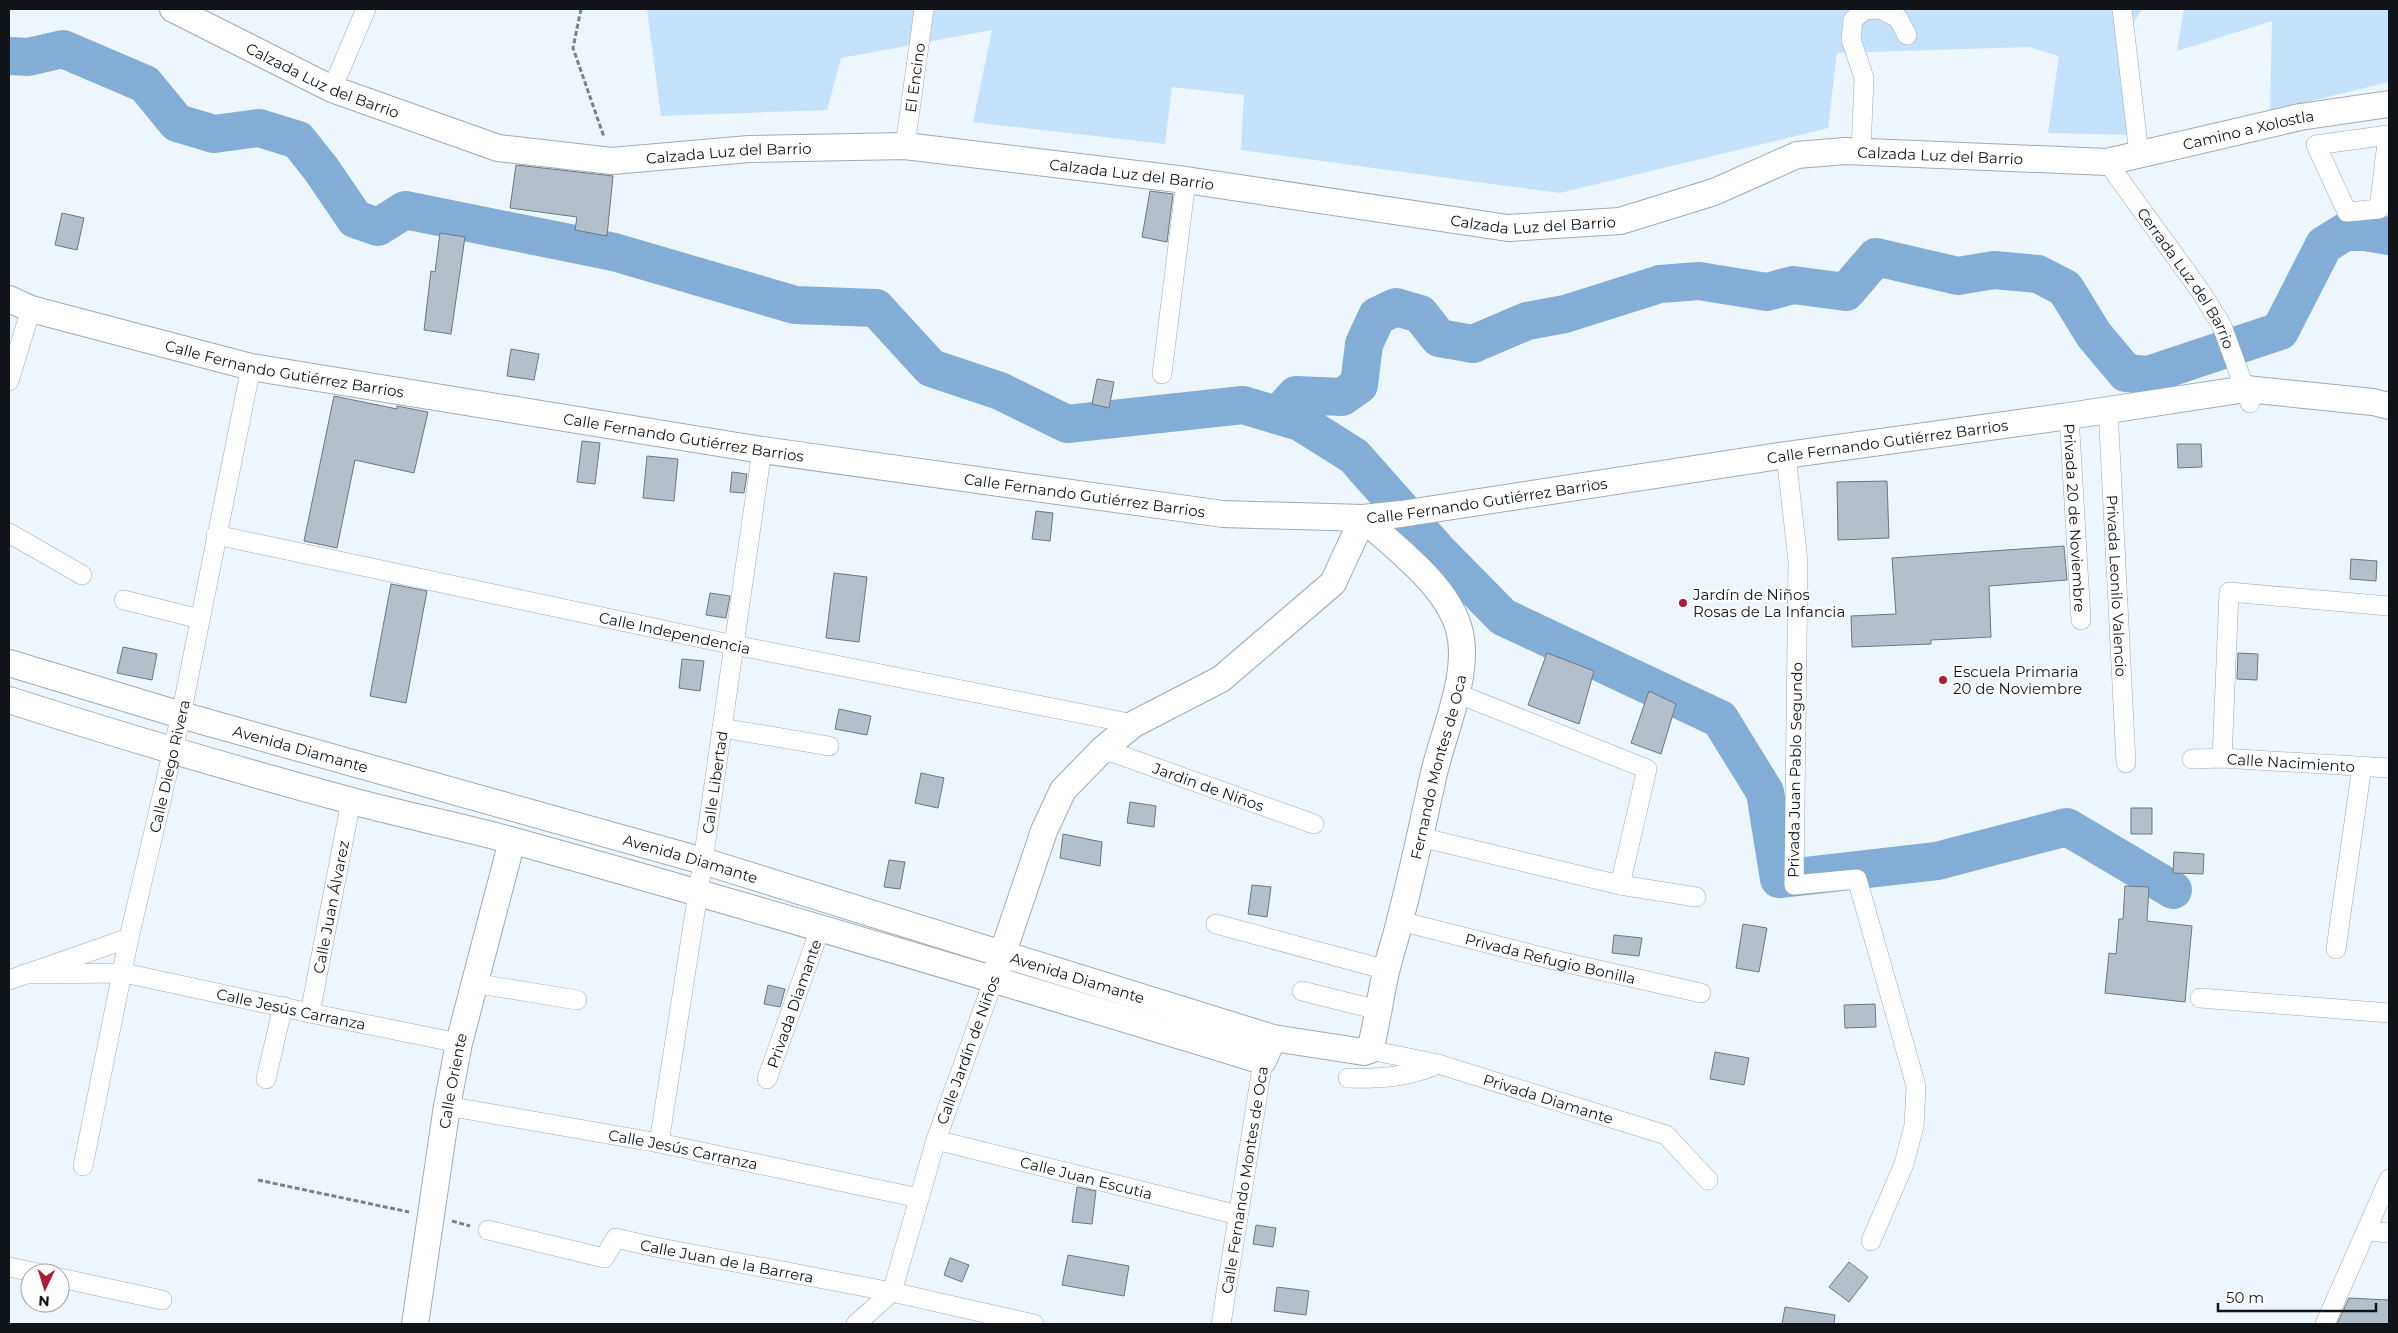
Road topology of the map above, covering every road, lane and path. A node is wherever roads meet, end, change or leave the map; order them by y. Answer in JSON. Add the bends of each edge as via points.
{"nodes":[{"id":1,"x":173,"y":9,"type":"edge"},
{"id":2,"x":366,"y":9,"type":"edge"},
{"id":3,"x":581,"y":9,"type":"edge"},
{"id":4,"x":924,"y":9,"type":"edge"},
{"id":5,"x":1880,"y":9,"type":"edge"},
{"id":6,"x":2122,"y":9,"type":"edge"},
{"id":7,"x":1907,"y":35,"type":"dead end"},
{"id":8,"x":332,"y":89,"type":"junction"},
{"id":9,"x":2389,"y":104,"type":"edge"},
{"id":10,"x":2344,"y":111,"type":"junction"},
{"id":11,"x":2348,"y":140,"type":"junction"},
{"id":12,"x":905,"y":146,"type":"junction"},
{"id":13,"x":1861,"y":151,"type":"junction"},
{"id":14,"x":2139,"y":154,"type":"junction"},
{"id":15,"x":612,"y":161,"type":"junction"},
{"id":16,"x":2107,"y":162,"type":"junction"},
{"id":17,"x":1186,"y":180,"type":"junction"},
{"id":18,"x":20,"y":304,"type":"edge"},
{"id":19,"x":252,"y":367,"type":"junction"},
{"id":20,"x":1162,"y":374,"type":"dead end"},
{"id":21,"x":9,"y":381,"type":"edge"},
{"id":22,"x":2248,"y":396,"type":"junction"},
{"id":23,"x":2389,"y":406,"type":"edge"},
{"id":24,"x":2108,"y":408,"type":"junction"},
{"id":25,"x":2069,"y":416,"type":"junction"},
{"id":26,"x":2389,"y":424,"type":"edge"},
{"id":27,"x":762,"y":450,"type":"junction"},
{"id":28,"x":1786,"y":455,"type":"junction"},
{"id":29,"x":1364,"y":518,"type":"junction"},
{"id":30,"x":9,"y":533,"type":"edge"},
{"id":31,"x":216,"y":536,"type":"junction"},
{"id":32,"x":82,"y":575,"type":"dead end"},
{"id":33,"x":124,"y":600,"type":"dead end"},
{"id":34,"x":2389,"y":606,"type":"edge"},
{"id":35,"x":200,"y":619,"type":"junction"},
{"id":36,"x":2081,"y":620,"type":"dead end"},
{"id":37,"x":734,"y":645,"type":"junction"},
{"id":38,"x":9,"y":663,"type":"edge"},
{"id":39,"x":1456,"y":693,"type":"junction"},
{"id":40,"x":9,"y":700,"type":"edge"},
{"id":41,"x":181,"y":715,"type":"junction"},
{"id":42,"x":1134,"y":724,"type":"junction"},
{"id":43,"x":722,"y":728,"type":"junction"},
{"id":44,"x":829,"y":746,"type":"dead end"},
{"id":45,"x":1103,"y":749,"type":"junction"},
{"id":46,"x":172,"y":752,"type":"junction"},
{"id":47,"x":2222,"y":758,"type":"junction"},
{"id":48,"x":2192,"y":759,"type":"dead end"},
{"id":49,"x":2126,"y":763,"type":"dead end"},
{"id":50,"x":2362,"y":766,"type":"junction"},
{"id":51,"x":2389,"y":768,"type":"edge"},
{"id":52,"x":351,"y":801,"type":"junction"},
{"id":53,"x":1314,"y":824,"type":"dead end"},
{"id":54,"x":1420,"y":837,"type":"junction"},
{"id":55,"x":512,"y":841,"type":"junction"},
{"id":56,"x":703,"y":861,"type":"junction"},
{"id":57,"x":1620,"y":885,"type":"junction"},
{"id":58,"x":696,"y":894,"type":"junction"},
{"id":59,"x":1696,"y":896,"type":"dead end"},
{"id":60,"x":1400,"y":921,"type":"junction"},
{"id":61,"x":1216,"y":924,"type":"dead end"},
{"id":62,"x":820,"y":928,"type":"junction"},
{"id":63,"x":129,"y":938,"type":"junction"},
{"id":64,"x":2336,"y":949,"type":"dead end"},
{"id":65,"x":1002,"y":953,"type":"junction"},
{"id":66,"x":1386,"y":970,"type":"junction"},
{"id":67,"x":124,"y":972,"type":"junction"},
{"id":68,"x":16,"y":977,"type":"edge"},
{"id":69,"x":994,"y":979,"type":"junction"},
{"id":70,"x":473,"y":983,"type":"junction"},
{"id":71,"x":1302,"y":991,"type":"dead end"},
{"id":72,"x":1701,"y":993,"type":"dead end"},
{"id":73,"x":2200,"y":998,"type":"dead end"},
{"id":74,"x":577,"y":1000,"type":"dead end"},
{"id":75,"x":283,"y":1006,"type":"junction"},
{"id":76,"x":1378,"y":1010,"type":"junction"},
{"id":77,"x":2389,"y":1013,"type":"edge"},
{"id":78,"x":310,"y":1014,"type":"junction"},
{"id":79,"x":459,"y":1043,"type":"junction"},
{"id":80,"x":1268,"y":1050,"type":"junction"},
{"id":81,"x":1370,"y":1050,"type":"junction"},
{"id":82,"x":1438,"y":1064,"type":"junction"},
{"id":83,"x":1348,"y":1078,"type":"dead end"},
{"id":84,"x":266,"y":1079,"type":"dead end"},
{"id":85,"x":767,"y":1079,"type":"dead end"},
{"id":86,"x":447,"y":1106,"type":"junction"},
{"id":87,"x":936,"y":1140,"type":"junction"},
{"id":88,"x":659,"y":1143,"type":"junction"},
{"id":89,"x":83,"y":1166,"type":"dead end"},
{"id":90,"x":2389,"y":1179,"type":"edge"},
{"id":91,"x":258,"y":1180,"type":"dead end"},
{"id":92,"x":1708,"y":1180,"type":"dead end"},
{"id":93,"x":919,"y":1198,"type":"junction"},
{"id":94,"x":1238,"y":1215,"type":"junction"},
{"id":95,"x":432,"y":1217,"type":"junction"},
{"id":96,"x":488,"y":1230,"type":"joint"},
{"id":97,"x":2366,"y":1231,"type":"junction"},
{"id":98,"x":2389,"y":1232,"type":"edge"},
{"id":99,"x":1871,"y":1241,"type":"dead end"},
{"id":100,"x":70,"y":1280,"type":"edge"},
{"id":101,"x":892,"y":1292,"type":"junction"},
{"id":102,"x":162,"y":1300,"type":"dead end"},
{"id":103,"x":415,"y":1324,"type":"edge"},
{"id":104,"x":856,"y":1324,"type":"edge"},
{"id":105,"x":1034,"y":1324,"type":"edge"},
{"id":106,"x":1221,"y":1324,"type":"edge"},
{"id":107,"x":2325,"y":1324,"type":"edge"}],
"edges":[{"from":1,"to":8,"type":"main road","name":"Calzada Luz del Barrio"},
{"from":2,"to":8,"type":"street"},
{"from":3,"to":15,"type":"path","via":[[573,48]]},
{"from":4,"to":12,"type":"street","name":"El Encino"},
{"from":5,"to":7,"type":"street","via":[[1898,18]]},
{"from":5,"to":13,"type":"street","via":[[1864,10],[1852,20],[1851,39],[1864,78]]},
{"from":6,"to":14,"type":"street"},
{"from":8,"to":15,"type":"main road","name":"Calzada Luz del Barrio","via":[[498,148]]},
{"from":9,"to":10,"type":"main road","name":"Camino a Xolostla"},
{"from":10,"to":11,"type":"street"},
{"from":10,"to":14,"type":"main road","name":"Camino a Xolostla","via":[[2300,117]]},
{"from":11,"to":11,"type":"street","via":[[2316,145],[2347,212],[2379,208],[2388,135]]},
{"from":12,"to":15,"type":"main road","name":"Calzada Luz del Barrio","via":[[750,149]]},
{"from":12,"to":17,"type":"main road","name":"Calzada Luz del Barrio"},
{"from":13,"to":16,"type":"main road","name":"Calzada Luz del Barrio"},
{"from":13,"to":17,"type":"main road","name":"Calzada Luz del Barrio","via":[[1797,155],[1714,192],[1620,221],[1508,228]]},
{"from":14,"to":16,"type":"main road","name":"Camino a Xolostla"},
{"from":16,"to":22,"type":"street","name":"Cerrada Luz del Barrio","via":[[2222,326]]},
{"from":17,"to":20,"type":"street"},
{"from":18,"to":19,"type":"main road","name":"Calle Fernando Gutiérrez Barrios"},
{"from":18,"to":21,"type":"street"},
{"from":19,"to":27,"type":"main road","name":"Calle Fernando Gutiérrez Barrios"},
{"from":19,"to":31,"type":"street","name":"Calle Diego Rivera"},
{"from":22,"to":23,"type":"main road","name":"Calle Fernando Gutiérrez Barrios","via":[[2373,402]]},
{"from":22,"to":24,"type":"main road","name":"Calle Fernando Gutiérrez Barrios","via":[[2168,400]]},
{"from":22,"to":26,"type":"main road","name":"Calle Fernando Gutiérrez Barrios"},
{"from":24,"to":25,"type":"main road","name":"Calle Fernando Gutiérrez Barrios"},
{"from":24,"to":49,"type":"street","name":"Privada Leonilo Valencio"},
{"from":25,"to":28,"type":"main road","name":"Calle Fernando Gutiérrez Barrios"},
{"from":25,"to":36,"type":"street","name":"Privada 20 de Noviembre"},
{"from":27,"to":29,"type":"main road","name":"Calle Fernando Gutiérrez Barrios","via":[[1223,514]]},
{"from":27,"to":37,"type":"street","name":"Calle Libertad"},
{"from":28,"to":29,"type":"main road","name":"Calle Fernando Gutiérrez Barrios"},
{"from":28,"to":99,"type":"street","name":"Privada Juan Pablo Segundo","via":[[1798,561],[1794,885],[1857,879],[1916,1086],[1914,1126],[1904,1164]]},
{"from":29,"to":39,"type":"main road","name":"Fernando Montes de Oca","via":[[1432,582],[1446,600],[1463,648]]},
{"from":29,"to":42,"type":"main road","name":"Calle Jardín de Niños","via":[[1333,583],[1221,679]]},
{"from":30,"to":32,"type":"street"},
{"from":31,"to":35,"type":"street","name":"Calle Diego Rivera"},
{"from":31,"to":37,"type":"street","name":"Calle Independencia"},
{"from":33,"to":35,"type":"street"},
{"from":34,"to":47,"type":"street","via":[[2229,592]]},
{"from":35,"to":41,"type":"street","name":"Calle Diego Rivera"},
{"from":37,"to":42,"type":"street","name":"Calle Independencia"},
{"from":37,"to":43,"type":"street","name":"Calle Libertad"},
{"from":38,"to":41,"type":"main road","name":"Avenida Diamante"},
{"from":39,"to":54,"type":"main road","name":"Fernando Montes de Oca"},
{"from":39,"to":57,"type":"street","via":[[1647,769]]},
{"from":40,"to":46,"type":"main road","name":"Avenida Diamante"},
{"from":41,"to":46,"type":"street","name":"Calle Diego Rivera"},
{"from":41,"to":56,"type":"main road","name":"Avenida Diamante"},
{"from":42,"to":45,"type":"main road","name":"Calle Jardín de Niños"},
{"from":43,"to":44,"type":"street"},
{"from":43,"to":56,"type":"street","name":"Calle Libertad"},
{"from":45,"to":53,"type":"street","name":"Jardin de Niños"},
{"from":45,"to":65,"type":"main road","name":"Calle Jardín de Niños","via":[[1063,790],[1044,831]]},
{"from":46,"to":52,"type":"main road","name":"Avenida Diamante"},
{"from":46,"to":63,"type":"street","name":"Calle Diego Rivera"},
{"from":47,"to":48,"type":"street","name":"Calle Nacimiento"},
{"from":47,"to":50,"type":"street","name":"Calle Nacimiento"},
{"from":50,"to":51,"type":"street","name":"Calle Nacimiento"},
{"from":50,"to":64,"type":"street"},
{"from":52,"to":55,"type":"main road","name":"Avenida Diamante"},
{"from":52,"to":78,"type":"street","name":"Calle Juan Álvarez"},
{"from":54,"to":57,"type":"street"},
{"from":54,"to":60,"type":"main road","name":"Fernando Montes de Oca"},
{"from":55,"to":58,"type":"main road","name":"Avenida Diamante"},
{"from":55,"to":70,"type":"main road","name":"Calle Oriente"},
{"from":56,"to":58,"type":"street","name":"Calle Libertad"},
{"from":56,"to":65,"type":"main road","name":"Avenida Diamante"},
{"from":57,"to":59,"type":"street"},
{"from":58,"to":62,"type":"main road","name":"Avenida Diamante"},
{"from":58,"to":88,"type":"street","name":"Calle Libertad"},
{"from":60,"to":66,"type":"main road","name":"Fernando Montes de Oca"},
{"from":60,"to":72,"type":"street","name":"Privada Refugio Bonilla"},
{"from":61,"to":66,"type":"street"},
{"from":62,"to":69,"type":"main road","name":"Avenida Diamante"},
{"from":62,"to":85,"type":"street","name":"Privada Diamante"},
{"from":63,"to":67,"type":"street","name":"Calle Diego Rivera"},
{"from":63,"to":68,"type":"street"},
{"from":65,"to":69,"type":"main road","name":"Calle Jardín de Niños"},
{"from":65,"to":80,"type":"main road","name":"Avenida Diamante"},
{"from":66,"to":76,"type":"main road","name":"Fernando Montes de Oca"},
{"from":67,"to":68,"type":"street","name":"Calle Jesús Carranza"},
{"from":67,"to":75,"type":"street","name":"Calle Jesús Carranza"},
{"from":67,"to":89,"type":"street","name":"Calle Diego Rivera"},
{"from":69,"to":80,"type":"main road","name":"Avenida Diamante"},
{"from":69,"to":87,"type":"street","name":"Calle Jardín de Niños"},
{"from":70,"to":74,"type":"street"},
{"from":70,"to":79,"type":"main road","name":"Calle Oriente"},
{"from":71,"to":76,"type":"street"},
{"from":73,"to":77,"type":"street"},
{"from":75,"to":78,"type":"street","name":"Calle Jesús Carranza"},
{"from":75,"to":84,"type":"street"},
{"from":76,"to":81,"type":"main road","name":"Fernando Montes de Oca"},
{"from":78,"to":79,"type":"street","name":"Calle Jesús Carranza"},
{"from":79,"to":86,"type":"main road","name":"Calle Oriente"},
{"from":80,"to":81,"type":"main road","name":"Avenida Diamante"},
{"from":80,"to":94,"type":"street","name":"Calle Fernando Montes de Oca"},
{"from":81,"to":82,"type":"street","name":"Privada Diamante"},
{"from":82,"to":83,"type":"street","via":[[1418,1072],[1386,1077]]},
{"from":82,"to":92,"type":"street","name":"Privada Diamante","via":[[1666,1135]]},
{"from":86,"to":88,"type":"street","name":"Calle Jesús Carranza"},
{"from":86,"to":95,"type":"main road","name":"Calle Oriente"},
{"from":87,"to":93,"type":"street","name":"Calle Jardín de Niños"},
{"from":87,"to":94,"type":"street","name":"Calle Juan Escutia"},
{"from":88,"to":93,"type":"street","name":"Calle Jesús Carranza"},
{"from":90,"to":97,"type":"street"},
{"from":91,"to":95,"type":"path"},
{"from":93,"to":101,"type":"street","name":"Calle Jardín de Niños"},
{"from":94,"to":106,"type":"street","name":"Calle Fernando Montes de Oca"},
{"from":95,"to":96,"type":"path"},
{"from":95,"to":103,"type":"main road","name":"Calle Oriente"},
{"from":96,"to":101,"type":"street","name":"Calle Juan de la Barrera","via":[[604,1258],[616,1238]]},
{"from":97,"to":98,"type":"street"},
{"from":97,"to":107,"type":"street"},
{"from":100,"to":102,"type":"street"},
{"from":101,"to":104,"type":"street"},
{"from":101,"to":105,"type":"street","name":"Calle Juan de la Barrera"}]}
